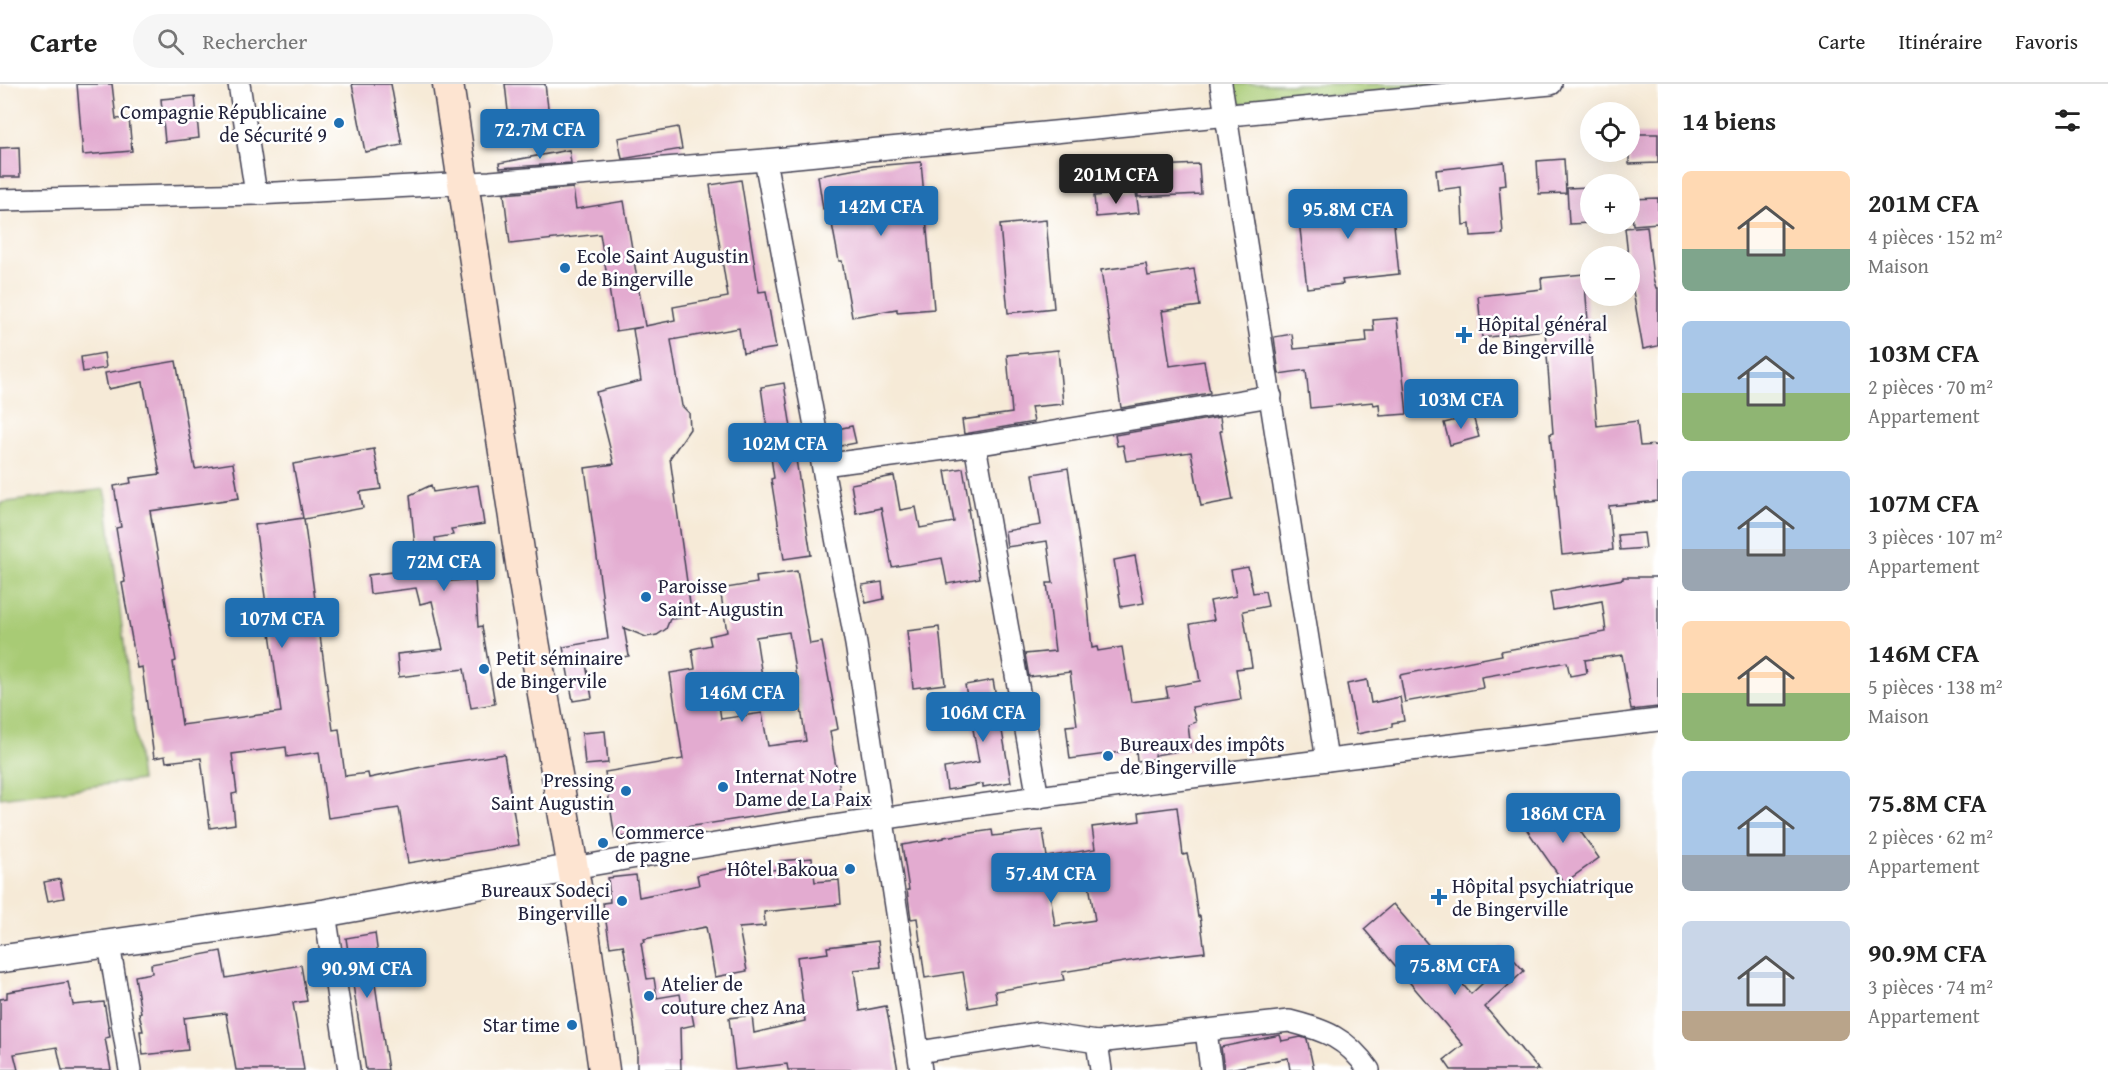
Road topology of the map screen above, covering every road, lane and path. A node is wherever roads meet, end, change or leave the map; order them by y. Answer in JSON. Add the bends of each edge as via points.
{"nodes":[{"id":1,"x":240,"y":84,"type":"edge"},
{"id":2,"x":448,"y":84,"type":"edge"},
{"id":3,"x":1221,"y":84,"type":"edge"},
{"id":4,"x":1551,"y":84,"type":"edge"},
{"id":5,"x":1227,"y":115,"type":"junction"},
{"id":6,"x":765,"y":160,"type":"junction"},
{"id":7,"x":464,"y":183,"type":"junction"},
{"id":8,"x":256,"y":194,"type":"junction"},
{"id":9,"x":0,"y":200,"type":"edge"},
{"id":10,"x":1270,"y":396,"type":"junction"},
{"id":11,"x":975,"y":445,"type":"junction"},
{"id":12,"x":823,"y":465,"type":"junction"},
{"id":13,"x":1658,"y":720,"type":"edge"},
{"id":14,"x":1327,"y":760,"type":"junction"},
{"id":15,"x":1038,"y":798,"type":"junction"},
{"id":16,"x":882,"y":820,"type":"junction"},
{"id":17,"x":573,"y":868,"type":"junction"},
{"id":18,"x":325,"y":913,"type":"junction"},
{"id":19,"x":109,"y":944,"type":"junction"},
{"id":20,"x":0,"y":959,"type":"edge"},
{"id":21,"x":1206,"y":1031,"type":"junction"},
{"id":22,"x":1097,"y":1042,"type":"junction"},
{"id":23,"x":920,"y":1061,"type":"edge"},
{"id":24,"x":130,"y":1070,"type":"edge"},
{"id":25,"x":349,"y":1070,"type":"edge"},
{"id":26,"x":604,"y":1070,"type":"edge"},
{"id":27,"x":1101,"y":1070,"type":"edge"},
{"id":28,"x":1211,"y":1070,"type":"edge"},
{"id":29,"x":1369,"y":1070,"type":"edge"}],
"edges":[{"from":1,"to":8,"type":"street"},
{"from":2,"to":7,"type":"main road"},
{"from":3,"to":5,"type":"street"},
{"from":4,"to":5,"type":"street"},
{"from":5,"to":6,"type":"street"},
{"from":5,"to":10,"type":"street"},
{"from":6,"to":7,"type":"street"},
{"from":6,"to":12,"type":"street"},
{"from":7,"to":8,"type":"street"},
{"from":7,"to":17,"type":"main road","via":[[523,577]]},
{"from":8,"to":9,"type":"street"},
{"from":10,"to":11,"type":"street"},
{"from":10,"to":14,"type":"street"},
{"from":11,"to":12,"type":"street"},
{"from":11,"to":15,"type":"street"},
{"from":12,"to":16,"type":"street","via":[[856,644]]},
{"from":13,"to":14,"type":"street"},
{"from":14,"to":15,"type":"street"},
{"from":15,"to":16,"type":"street"},
{"from":16,"to":17,"type":"street"},
{"from":16,"to":23,"type":"street"},
{"from":17,"to":18,"type":"street"},
{"from":17,"to":26,"type":"main road"},
{"from":18,"to":19,"type":"street"},
{"from":18,"to":25,"type":"street"},
{"from":19,"to":20,"type":"street"},
{"from":19,"to":24,"type":"street"},
{"from":21,"to":22,"type":"street"},
{"from":21,"to":28,"type":"street"},
{"from":21,"to":29,"type":"street","via":[[1297,1023],[1334,1036],[1358,1054]]},
{"from":22,"to":23,"type":"street","via":[[1038,1033]]},
{"from":22,"to":27,"type":"street"}]}
